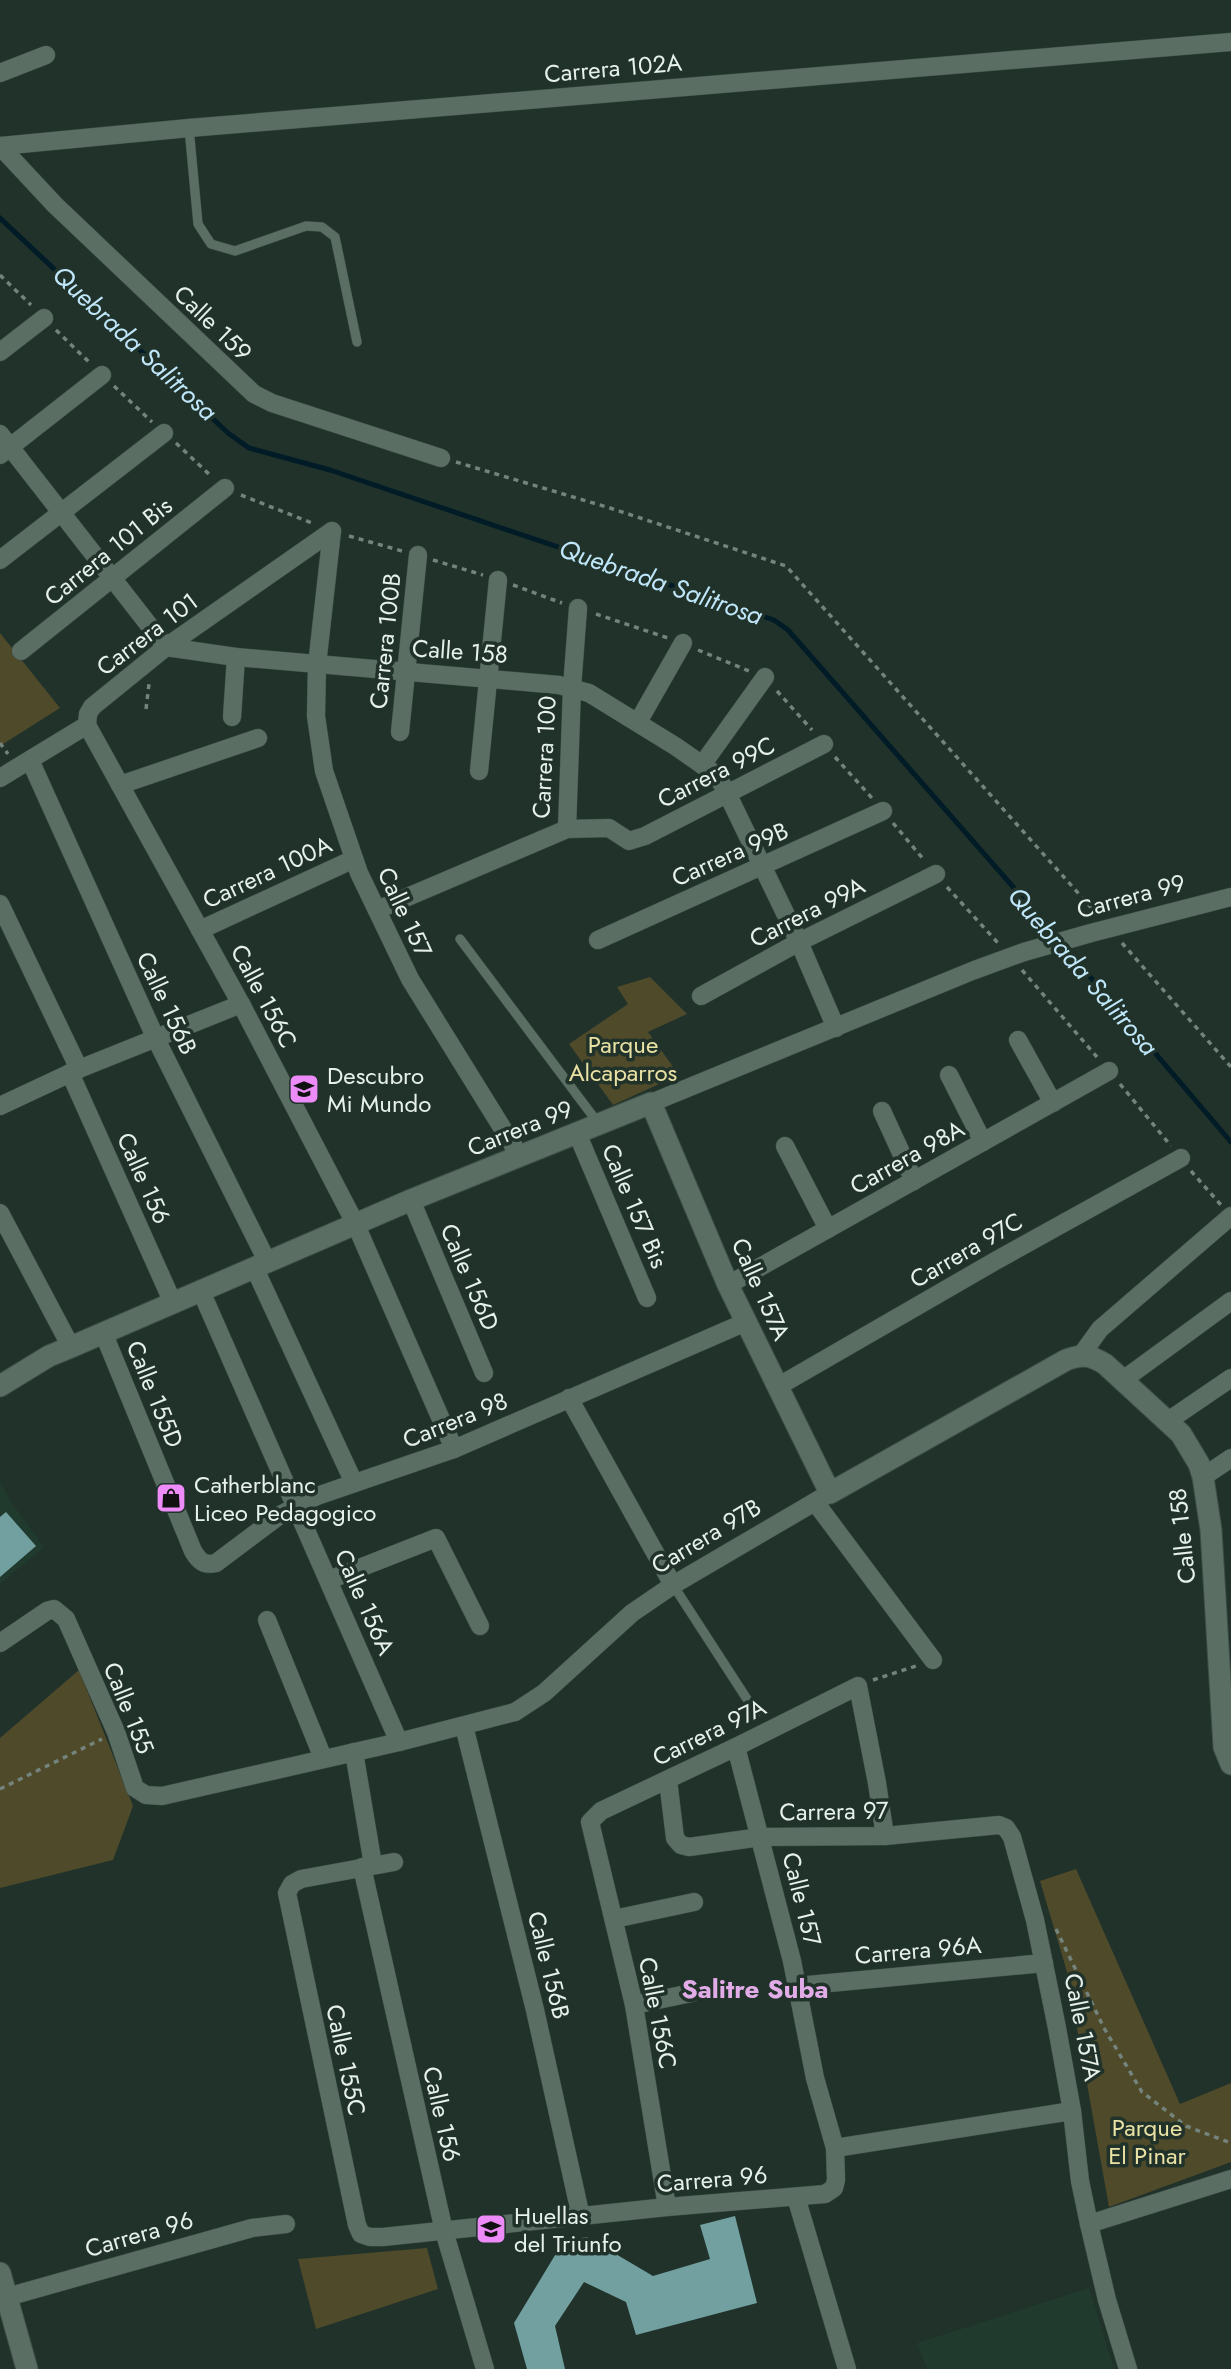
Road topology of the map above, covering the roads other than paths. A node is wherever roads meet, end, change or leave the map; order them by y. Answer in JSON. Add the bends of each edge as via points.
{"nodes":[{"id":1,"x":1231,"y":42,"type":"edge"},
{"id":2,"x":46,"y":55,"type":"dead end"},
{"id":3,"x":0,"y":73,"type":"edge"},
{"id":4,"x":189,"y":128,"type":"junction"},
{"id":5,"x":0,"y":146,"type":"edge"},
{"id":6,"x":44,"y":318,"type":"dead end"},
{"id":7,"x":357,"y":342,"type":"dead end"},
{"id":8,"x":0,"y":352,"type":"edge"},
{"id":9,"x":102,"y":375,"type":"dead end"},
{"id":10,"x":164,"y":433,"type":"dead end"},
{"id":11,"x":3,"y":445,"type":"edge"},
{"id":12,"x":441,"y":458,"type":"road end"},
{"id":13,"x":225,"y":488,"type":"dead end"},
{"id":14,"x":61,"y":512,"type":"junction"},
{"id":15,"x":332,"y":531,"type":"joint"},
{"id":16,"x":418,"y":555,"type":"dead end"},
{"id":17,"x":0,"y":560,"type":"edge"},
{"id":18,"x":113,"y":578,"type":"junction"},
{"id":19,"x":498,"y":580,"type":"dead end"},
{"id":20,"x":578,"y":608,"type":"dead end"},
{"id":21,"x":683,"y":643,"type":"dead end"},
{"id":22,"x":166,"y":647,"type":"junction"},
{"id":23,"x":21,"y":651,"type":"dead end"},
{"id":24,"x":236,"y":657,"type":"junction"},
{"id":25,"x":317,"y":665,"type":"junction"},
{"id":26,"x":406,"y":673,"type":"junction"},
{"id":27,"x":765,"y":677,"type":"dead end"},
{"id":28,"x":488,"y":679,"type":"junction"},
{"id":29,"x":572,"y":688,"type":"junction"},
{"id":30,"x":232,"y":717,"type":"dead end"},
{"id":31,"x":638,"y":722,"type":"junction"},
{"id":32,"x":87,"y":725,"type":"junction"},
{"id":33,"x":400,"y":732,"type":"dead end"},
{"id":34,"x":258,"y":737,"type":"dead end"},
{"id":35,"x":824,"y":744,"type":"dead end"},
{"id":36,"x":30,"y":760,"type":"junction"},
{"id":37,"x":702,"y":765,"type":"junction"},
{"id":38,"x":479,"y":771,"type":"dead end"},
{"id":39,"x":0,"y":778,"type":"edge"},
{"id":40,"x":120,"y":785,"type":"junction"},
{"id":41,"x":727,"y":794,"type":"junction"},
{"id":42,"x":883,"y":811,"type":"dead end"},
{"id":43,"x":567,"y":829,"type":"junction"},
{"id":44,"x":354,"y":859,"type":"junction"},
{"id":45,"x":762,"y":866,"type":"junction"},
{"id":46,"x":936,"y":874,"type":"dead end"},
{"id":47,"x":1231,"y":897,"type":"edge"},
{"id":48,"x":0,"y":905,"type":"edge"},
{"id":49,"x":377,"y":910,"type":"junction"},
{"id":50,"x":200,"y":930,"type":"junction"},
{"id":51,"x":460,"y":939,"type":"dead end"},
{"id":52,"x":597,"y":940,"type":"dead end"},
{"id":53,"x":799,"y":942,"type":"junction"},
{"id":54,"x":701,"y":996,"type":"dead end"},
{"id":55,"x":241,"y":1004,"type":"junction"},
{"id":56,"x":835,"y":1028,"type":"junction"},
{"id":57,"x":156,"y":1039,"type":"junction"},
{"id":58,"x":1018,"y":1040,"type":"dead end"},
{"id":59,"x":74,"y":1071,"type":"junction"},
{"id":60,"x":1109,"y":1072,"type":"dead end"},
{"id":61,"x":949,"y":1075,"type":"dead end"},
{"id":62,"x":651,"y":1103,"type":"junction"},
{"id":63,"x":1053,"y":1103,"type":"junction"},
{"id":64,"x":0,"y":1106,"type":"edge"},
{"id":65,"x":882,"y":1111,"type":"dead end"},
{"id":66,"x":599,"y":1125,"type":"junction"},
{"id":67,"x":578,"y":1133,"type":"junction"},
{"id":68,"x":983,"y":1142,"type":"junction"},
{"id":69,"x":785,"y":1146,"type":"dead end"},
{"id":70,"x":519,"y":1155,"type":"junction"},
{"id":71,"x":1181,"y":1158,"type":"dead end"},
{"id":72,"x":914,"y":1181,"type":"junction"},
{"id":73,"x":411,"y":1200,"type":"junction"},
{"id":74,"x":0,"y":1213,"type":"edge"},
{"id":75,"x":1231,"y":1216,"type":"edge"},
{"id":76,"x":356,"y":1225,"type":"junction"},
{"id":77,"x":828,"y":1229,"type":"junction"},
{"id":78,"x":261,"y":1266,"type":"junction"},
{"id":79,"x":728,"y":1285,"type":"junction"},
{"id":80,"x":201,"y":1291,"type":"junction"},
{"id":81,"x":646,"y":1298,"type":"dead end"},
{"id":82,"x":1231,"y":1301,"type":"edge"},
{"id":83,"x":173,"y":1303,"type":"junction"},
{"id":84,"x":746,"y":1322,"type":"junction"},
{"id":85,"x":103,"y":1332,"type":"junction"},
{"id":86,"x":71,"y":1347,"type":"junction"},
{"id":87,"x":1082,"y":1354,"type":"junction"},
{"id":88,"x":484,"y":1373,"type":"dead end"},
{"id":89,"x":1231,"y":1378,"type":"edge"},
{"id":90,"x":1123,"y":1380,"type":"junction"},
{"id":91,"x":0,"y":1386,"type":"edge"},
{"id":92,"x":777,"y":1387,"type":"junction"},
{"id":93,"x":569,"y":1398,"type":"junction"},
{"id":94,"x":1168,"y":1421,"type":"junction"},
{"id":95,"x":454,"y":1450,"type":"junction"},
{"id":96,"x":1231,"y":1458,"type":"edge"},
{"id":97,"x":1203,"y":1477,"type":"junction"},
{"id":98,"x":354,"y":1483,"type":"junction"},
{"id":99,"x":822,"y":1498,"type":"junction"},
{"id":100,"x":297,"y":1507,"type":"junction"},
{"id":101,"x":193,"y":1551,"type":"joint"},
{"id":102,"x":329,"y":1580,"type":"junction"},
{"id":103,"x":673,"y":1585,"type":"junction"},
{"id":104,"x":1224,"y":1611,"type":"edge"},
{"id":105,"x":267,"y":1620,"type":"dead end"},
{"id":106,"x":480,"y":1626,"type":"dead end"},
{"id":107,"x":0,"y":1643,"type":"edge"},
{"id":108,"x":933,"y":1660,"type":"road end"},
{"id":109,"x":756,"y":1713,"type":"dead end"},
{"id":110,"x":464,"y":1726,"type":"junction"},
{"id":111,"x":399,"y":1742,"type":"junction"},
{"id":112,"x":736,"y":1747,"type":"junction"},
{"id":113,"x":354,"y":1752,"type":"junction"},
{"id":114,"x":323,"y":1758,"type":"junction"},
{"id":115,"x":1231,"y":1764,"type":"edge"},
{"id":116,"x":668,"y":1780,"type":"junction"},
{"id":117,"x":162,"y":1796,"type":"joint"},
{"id":118,"x":999,"y":1825,"type":"joint"},
{"id":119,"x":592,"y":1830,"type":"joint"},
{"id":120,"x":885,"y":1836,"type":"junction"},
{"id":121,"x":761,"y":1837,"type":"junction"},
{"id":122,"x":394,"y":1862,"type":"dead end"},
{"id":123,"x":368,"y":1866,"type":"junction"},
{"id":124,"x":694,"y":1902,"type":"dead end"},
{"id":125,"x":614,"y":1919,"type":"junction"},
{"id":126,"x":1044,"y":1964,"type":"junction"},
{"id":127,"x":797,"y":1986,"type":"junction"},
{"id":128,"x":691,"y":1993,"type":"dead end"},
{"id":129,"x":634,"y":2004,"type":"junction"},
{"id":130,"x":1072,"y":2111,"type":"junction"},
{"id":131,"x":835,"y":2148,"type":"junction"},
{"id":132,"x":1231,"y":2179,"type":"edge"},
{"id":133,"x":834,"y":2188,"type":"joint"},
{"id":134,"x":796,"y":2197,"type":"junction"},
{"id":135,"x":667,"y":2207,"type":"junction"},
{"id":136,"x":581,"y":2217,"type":"junction"},
{"id":137,"x":286,"y":2224,"type":"dead end"},
{"id":138,"x":1089,"y":2224,"type":"junction"},
{"id":139,"x":444,"y":2231,"type":"junction"},
{"id":140,"x":383,"y":2237,"type":"joint"},
{"id":141,"x":0,"y":2273,"type":"edge"},
{"id":142,"x":7,"y":2297,"type":"junction"},
{"id":143,"x":483,"y":2367,"type":"edge"},
{"id":144,"x":27,"y":2369,"type":"edge"},
{"id":145,"x":847,"y":2369,"type":"edge"},
{"id":146,"x":1128,"y":2369,"type":"edge"}],
"edges":[{"from":1,"to":4,"type":"street","name":"Carrera 102A"},
{"from":2,"to":3,"type":"street"},
{"from":4,"to":5,"type":"street","name":"Carrera 102A"},
{"from":4,"to":7,"type":"lane","via":[[198,224],[211,244],[235,251],[306,226],[322,227],[335,237]]},
{"from":5,"to":12,"type":"street","name":"Calle 159","via":[[55,205],[254,394]]},
{"from":6,"to":8,"type":"street"},
{"from":9,"to":11,"type":"street"},
{"from":10,"to":14,"type":"street"},
{"from":11,"to":14,"type":"street"},
{"from":13,"to":18,"type":"street","name":"Carrera 101 Bis"},
{"from":14,"to":17,"type":"street"},
{"from":14,"to":18,"type":"street"},
{"from":15,"to":22,"type":"street","name":"Carrera 101"},
{"from":15,"to":25,"type":"street","name":"Calle 157"},
{"from":16,"to":26,"type":"street","name":"Carrera 100B"},
{"from":18,"to":22,"type":"street"},
{"from":18,"to":23,"type":"street","name":"Carrera 101 Bis"},
{"from":19,"to":28,"type":"street"},
{"from":20,"to":29,"type":"street","name":"Carrera 100"},
{"from":21,"to":31,"type":"street"},
{"from":22,"to":24,"type":"street","name":"Calle 158"},
{"from":22,"to":32,"type":"street","name":"Carrera 101","via":[[92,707]]},
{"from":24,"to":25,"type":"street","name":"Calle 158"},
{"from":24,"to":30,"type":"street"},
{"from":25,"to":26,"type":"street","name":"Calle 158"},
{"from":25,"to":44,"type":"street","name":"Calle 157","via":[[316,716],[324,771]]},
{"from":26,"to":28,"type":"street","name":"Calle 158"},
{"from":26,"to":33,"type":"street","name":"Carrera 100B"},
{"from":27,"to":37,"type":"street"},
{"from":28,"to":29,"type":"street","name":"Calle 158"},
{"from":28,"to":38,"type":"street"},
{"from":29,"to":31,"type":"street","name":"Calle 158"},
{"from":29,"to":43,"type":"street","name":"Carrera 100"},
{"from":31,"to":37,"type":"street","name":"Calle 158"},
{"from":32,"to":36,"type":"street","name":"Carrera 101"},
{"from":32,"to":40,"type":"street","name":"Calle 156C"},
{"from":34,"to":40,"type":"street"},
{"from":35,"to":41,"type":"street","name":"Carrera 99C"},
{"from":36,"to":39,"type":"street","name":"Carrera 101"},
{"from":36,"to":57,"type":"street","name":"Calle 156B"},
{"from":37,"to":41,"type":"street","name":"Calle 158"},
{"from":40,"to":50,"type":"street","name":"Calle 156C"},
{"from":41,"to":43,"type":"street","name":"Carrera 99C","via":[[629,841],[608,828]]},
{"from":41,"to":45,"type":"street","name":"Calle 158"},
{"from":42,"to":45,"type":"street","name":"Carrera 99B"},
{"from":43,"to":49,"type":"street","name":"Carrera 100"},
{"from":44,"to":49,"type":"street","name":"Calle 157"},
{"from":44,"to":50,"type":"street","name":"Carrera 100A"},
{"from":45,"to":52,"type":"street","name":"Carrera 99B"},
{"from":45,"to":53,"type":"street","name":"Calle 158"},
{"from":46,"to":53,"type":"street","name":"Carrera 99A"},
{"from":47,"to":56,"type":"street","name":"Carrera 99","via":[[1024,952]]},
{"from":48,"to":59,"type":"street","name":"Calle 156"},
{"from":49,"to":70,"type":"street","name":"Calle 157","via":[[410,979]]},
{"from":50,"to":55,"type":"street","name":"Calle 156C"},
{"from":51,"to":66,"type":"lane"},
{"from":53,"to":54,"type":"street","name":"Carrera 99A"},
{"from":53,"to":56,"type":"street","name":"Calle 158"},
{"from":55,"to":57,"type":"street"},
{"from":55,"to":76,"type":"street","name":"Calle 156C"},
{"from":56,"to":62,"type":"street","name":"Carrera 99"},
{"from":57,"to":59,"type":"street"},
{"from":57,"to":78,"type":"street","name":"Calle 156B"},
{"from":58,"to":63,"type":"street"},
{"from":59,"to":64,"type":"street"},
{"from":59,"to":83,"type":"street","name":"Calle 156"},
{"from":60,"to":63,"type":"street","name":"Carrera 98A"},
{"from":61,"to":68,"type":"street"},
{"from":62,"to":66,"type":"street","name":"Carrera 99"},
{"from":62,"to":79,"type":"street","name":"Calle 157A"},
{"from":63,"to":68,"type":"street","name":"Carrera 98A"},
{"from":65,"to":72,"type":"street"},
{"from":66,"to":67,"type":"street","name":"Carrera 99"},
{"from":67,"to":70,"type":"street","name":"Carrera 99"},
{"from":67,"to":81,"type":"street","name":"Calle 157 Bis"},
{"from":68,"to":72,"type":"street","name":"Carrera 98A"},
{"from":69,"to":77,"type":"street"},
{"from":70,"to":73,"type":"street","name":"Carrera 99"},
{"from":71,"to":92,"type":"street","name":"Carrera 97C"},
{"from":72,"to":77,"type":"street","name":"Carrera 98A"},
{"from":73,"to":76,"type":"street","name":"Carrera 99"},
{"from":73,"to":88,"type":"street","name":"Calle 156D"},
{"from":74,"to":86,"type":"street"},
{"from":75,"to":87,"type":"street","name":"Carrera 97B","via":[[1100,1329]]},
{"from":76,"to":78,"type":"street","name":"Carrera 99"},
{"from":76,"to":95,"type":"street","name":"Calle 156C"},
{"from":77,"to":79,"type":"street","name":"Carrera 98A"},
{"from":78,"to":80,"type":"street","name":"Carrera 99"},
{"from":78,"to":98,"type":"street","name":"Calle 156B"},
{"from":79,"to":84,"type":"street","name":"Calle 157A"},
{"from":80,"to":83,"type":"street","name":"Carrera 99"},
{"from":80,"to":100,"type":"street","name":"Calle 156A"},
{"from":82,"to":90,"type":"street"},
{"from":83,"to":85,"type":"street","name":"Carrera 99"},
{"from":84,"to":92,"type":"street","name":"Calle 157A"},
{"from":84,"to":93,"type":"street","name":"Carrera 98"},
{"from":85,"to":86,"type":"street","name":"Carrera 99"},
{"from":85,"to":101,"type":"street","name":"Calle 155D"},
{"from":86,"to":91,"type":"street","name":"Carrera 99"},
{"from":87,"to":90,"type":"street","name":"Calle 158","via":[[1105,1364]]},
{"from":87,"to":99,"type":"street","name":"Carrera 97B"},
{"from":89,"to":94,"type":"street"},
{"from":90,"to":94,"type":"street","name":"Calle 158"},
{"from":92,"to":99,"type":"street","name":"Calle 157A"},
{"from":93,"to":95,"type":"street","name":"Carrera 98"},
{"from":93,"to":103,"type":"street"},
{"from":94,"to":97,"type":"street","name":"Calle 158","via":[[1192,1451]]},
{"from":95,"to":98,"type":"street","name":"Carrera 98"},
{"from":96,"to":97,"type":"street"},
{"from":97,"to":104,"type":"street","name":"Calle 158"},
{"from":98,"to":100,"type":"street","name":"Carrera 98"},
{"from":99,"to":103,"type":"street","name":"Carrera 97B"},
{"from":99,"to":108,"type":"street","name":"Calle 157A"},
{"from":100,"to":101,"type":"street","name":"Carrera 98","via":[[216,1563],[199,1561]]},
{"from":100,"to":102,"type":"street","name":"Calle 156A"},
{"from":102,"to":106,"type":"street","via":[[436,1538]]},
{"from":102,"to":111,"type":"street","name":"Calle 156A"},
{"from":103,"to":109,"type":"lane"},
{"from":103,"to":110,"type":"street","name":"Carrera 97B","via":[[632,1613],[544,1693],[515,1712]]},
{"from":104,"to":115,"type":"street","name":"Calle 158","via":[[1224,1747]]},
{"from":105,"to":114,"type":"street"},
{"from":107,"to":117,"type":"street","name":"Calle 155","via":[[47,1611],[54,1609],[66,1619],[116,1732],[135,1788],[146,1795]]},
{"from":110,"to":111,"type":"street","name":"Carrera 97B"},
{"from":110,"to":136,"type":"street","name":"Calle 156B"},
{"from":111,"to":113,"type":"street","name":"Carrera 97B"},
{"from":112,"to":116,"type":"street","name":"Carrera 97A"},
{"from":112,"to":120,"type":"street","name":"Carrera 97A","via":[[858,1686]]},
{"from":112,"to":121,"type":"street","name":"Calle 157"},
{"from":113,"to":114,"type":"street","name":"Carrera 97B"},
{"from":113,"to":123,"type":"street","name":"Calle 156"},
{"from":114,"to":117,"type":"street","name":"Carrera 97B"},
{"from":116,"to":119,"type":"street","name":"Carrera 97A","via":[[601,1811],[590,1822]]},
{"from":116,"to":121,"type":"street","name":"Carrera 97","via":[[675,1838],[681,1845]]},
{"from":118,"to":120,"type":"street","name":"Carrera 97"},
{"from":118,"to":126,"type":"street","name":"Calle 157A","via":[[1013,1837]]},
{"from":119,"to":125,"type":"street","name":"Calle 156C"},
{"from":120,"to":121,"type":"street","name":"Carrera 97"},
{"from":121,"to":127,"type":"street","name":"Calle 157"},
{"from":122,"to":123,"type":"street"},
{"from":123,"to":139,"type":"street","name":"Calle 156"},
{"from":123,"to":140,"type":"street","name":"Calle 155C","via":[[301,1879],[287,1893],[357,2225],[370,2238]]},
{"from":124,"to":125,"type":"street"},
{"from":125,"to":129,"type":"street","name":"Calle 156C"},
{"from":126,"to":127,"type":"street","name":"Carrera 96A"},
{"from":126,"to":130,"type":"street","name":"Calle 157A"},
{"from":127,"to":131,"type":"street","name":"Calle 157"},
{"from":128,"to":129,"type":"street"},
{"from":129,"to":135,"type":"street","name":"Calle 156C"},
{"from":130,"to":131,"type":"street"},
{"from":130,"to":138,"type":"street","name":"Calle 157A"},
{"from":131,"to":133,"type":"street","name":"Calle 157"},
{"from":132,"to":138,"type":"street"},
{"from":133,"to":134,"type":"street","name":"Carrera 96","via":[[825,2194]]},
{"from":134,"to":135,"type":"street","name":"Carrera 96"},
{"from":134,"to":145,"type":"street"},
{"from":135,"to":136,"type":"street","name":"Carrera 96"},
{"from":136,"to":139,"type":"street","name":"Carrera 96"},
{"from":137,"to":142,"type":"street","name":"Carrera 96","via":[[252,2228]]},
{"from":138,"to":146,"type":"street","name":"Calle 157A"},
{"from":139,"to":140,"type":"street","name":"Carrera 96"},
{"from":139,"to":143,"type":"street","name":"Calle 156"},
{"from":141,"to":142,"type":"street"},
{"from":142,"to":144,"type":"street"}]}
